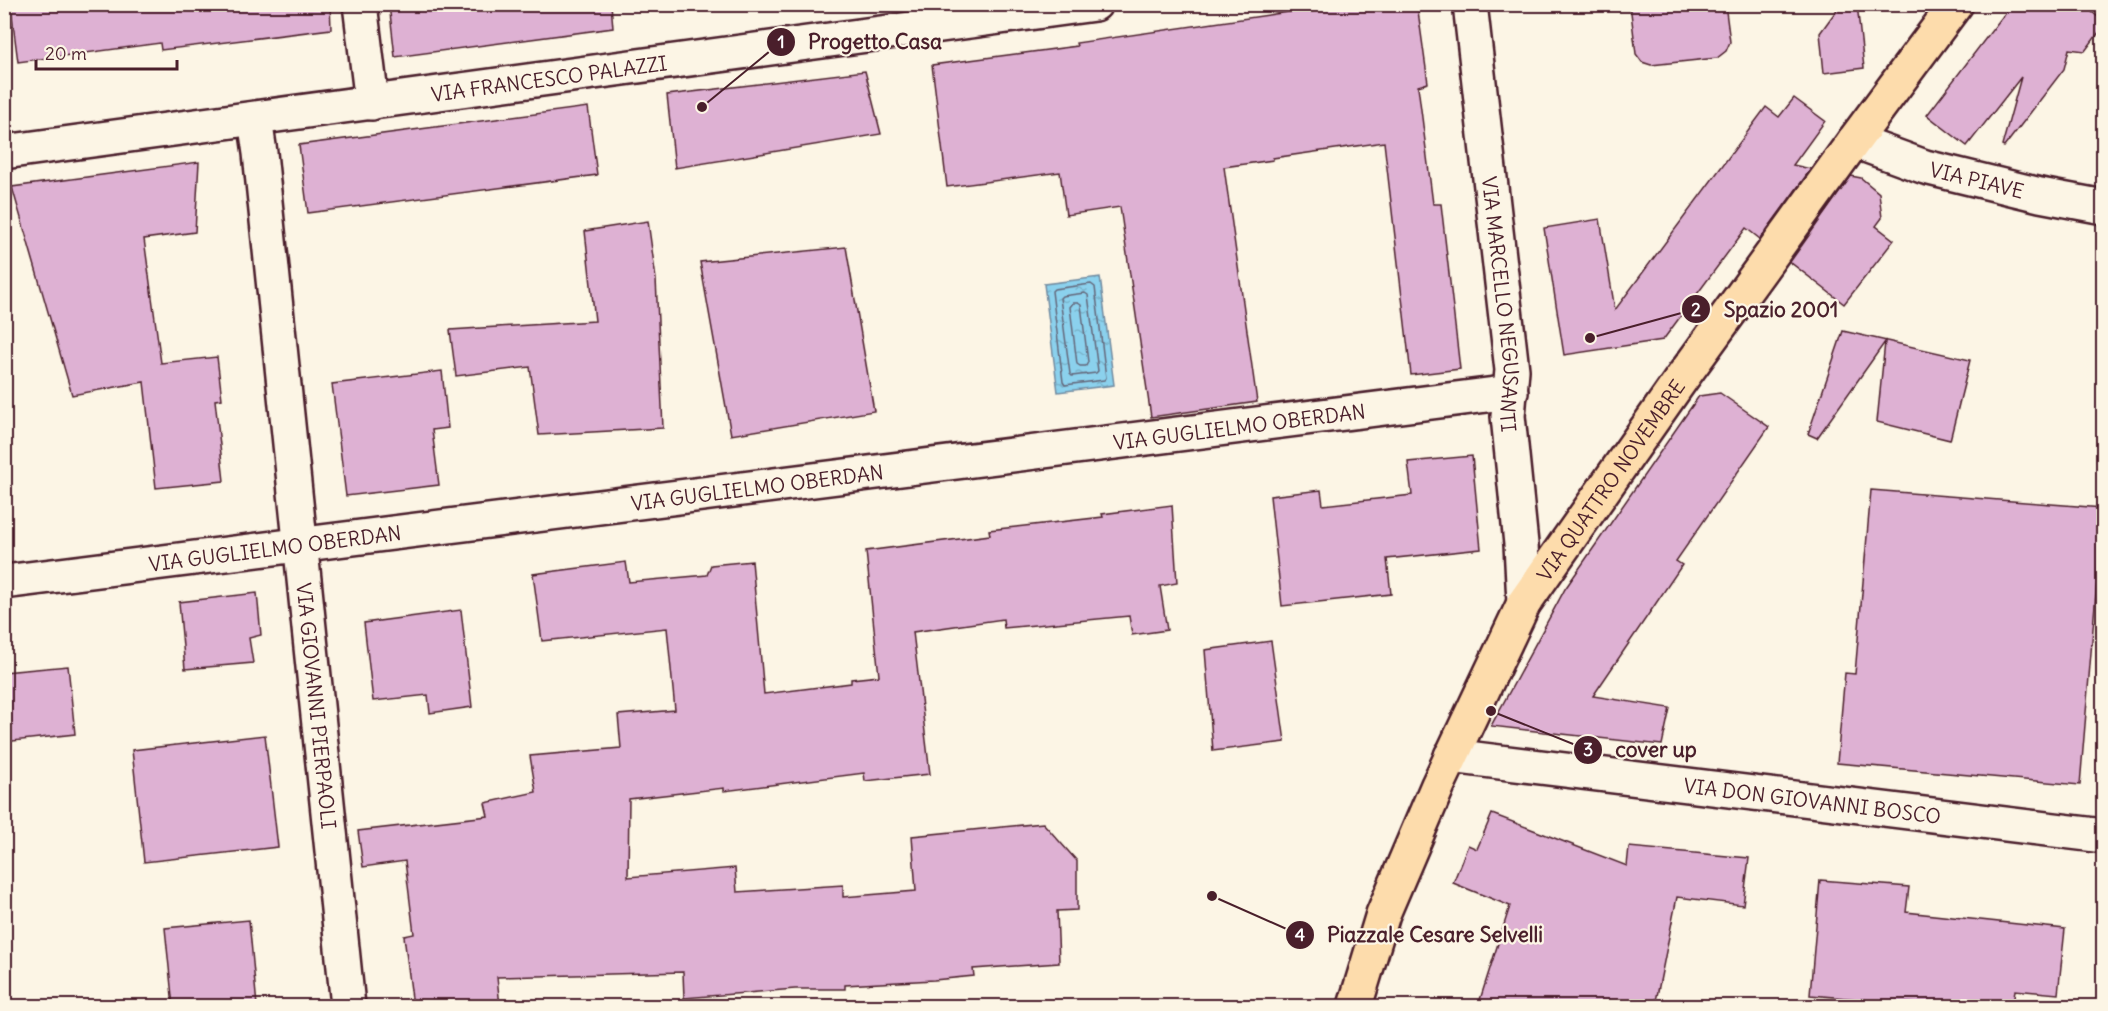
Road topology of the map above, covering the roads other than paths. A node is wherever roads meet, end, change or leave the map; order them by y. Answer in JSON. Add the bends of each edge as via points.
{"nodes":[{"id":1,"x":360,"y":4,"type":"edge"},
{"id":2,"x":1095,"y":4,"type":"edge"},
{"id":3,"x":1470,"y":4,"type":"edge"},
{"id":4,"x":1956,"y":4,"type":"edge"},
{"id":5,"x":372,"y":102,"type":"junction"},
{"id":6,"x":255,"y":119,"type":"junction"},
{"id":7,"x":1854,"y":141,"type":"junction"},
{"id":8,"x":4,"y":152,"type":"edge"},
{"id":9,"x":2103,"y":207,"type":"edge"},
{"id":10,"x":1511,"y":392,"type":"junction"},
{"id":11,"x":300,"y":544,"type":"junction"},
{"id":12,"x":4,"y":582,"type":"edge"},
{"id":13,"x":1524,"y":603,"type":"junction"},
{"id":14,"x":1451,"y":756,"type":"junction"},
{"id":15,"x":2103,"y":829,"type":"edge"},
{"id":16,"x":348,"y":1006,"type":"edge"},
{"id":17,"x":1355,"y":1006,"type":"edge"}],
"edges":[{"from":1,"to":5,"type":"street"},
{"from":2,"to":5,"type":"street","name":"VIA FRANCESCO PALAZZI"},
{"from":3,"to":10,"type":"street","name":"VIA MARCELLO NEGUSANTI","via":[[1512,370]]},
{"from":4,"to":7,"type":"main road","name":"VIA QUATTRO NOVEMBRE"},
{"from":5,"to":6,"type":"street","name":"VIA FRANCESCO PALAZZI"},
{"from":6,"to":8,"type":"street","name":"VIA FRANCESCO PALAZZI"},
{"from":6,"to":11,"type":"street","name":"VIA GIOVANNI PIERPAOLI"},
{"from":7,"to":9,"type":"street","name":"VIA PIAVE","via":[[1925,167]]},
{"from":7,"to":13,"type":"main road","name":"VIA QUATTRO NOVEMBRE"},
{"from":10,"to":11,"type":"street","name":"VIA GUGLIELMO OBERDAN"},
{"from":10,"to":13,"type":"street","name":"VIA MARCELLO NEGUSANTI","via":[[1508,416]]},
{"from":11,"to":12,"type":"street","name":"VIA GUGLIELMO OBERDAN"},
{"from":11,"to":16,"type":"street","name":"VIA GIOVANNI PIERPAOLI"},
{"from":13,"to":14,"type":"main road","name":"VIA QUATTRO NOVEMBRE"},
{"from":14,"to":15,"type":"street","name":"VIA DON GIOVANNI BOSCO"},
{"from":14,"to":17,"type":"main road","name":"VIA QUATTRO NOVEMBRE","via":[[1383,914]]}]}
